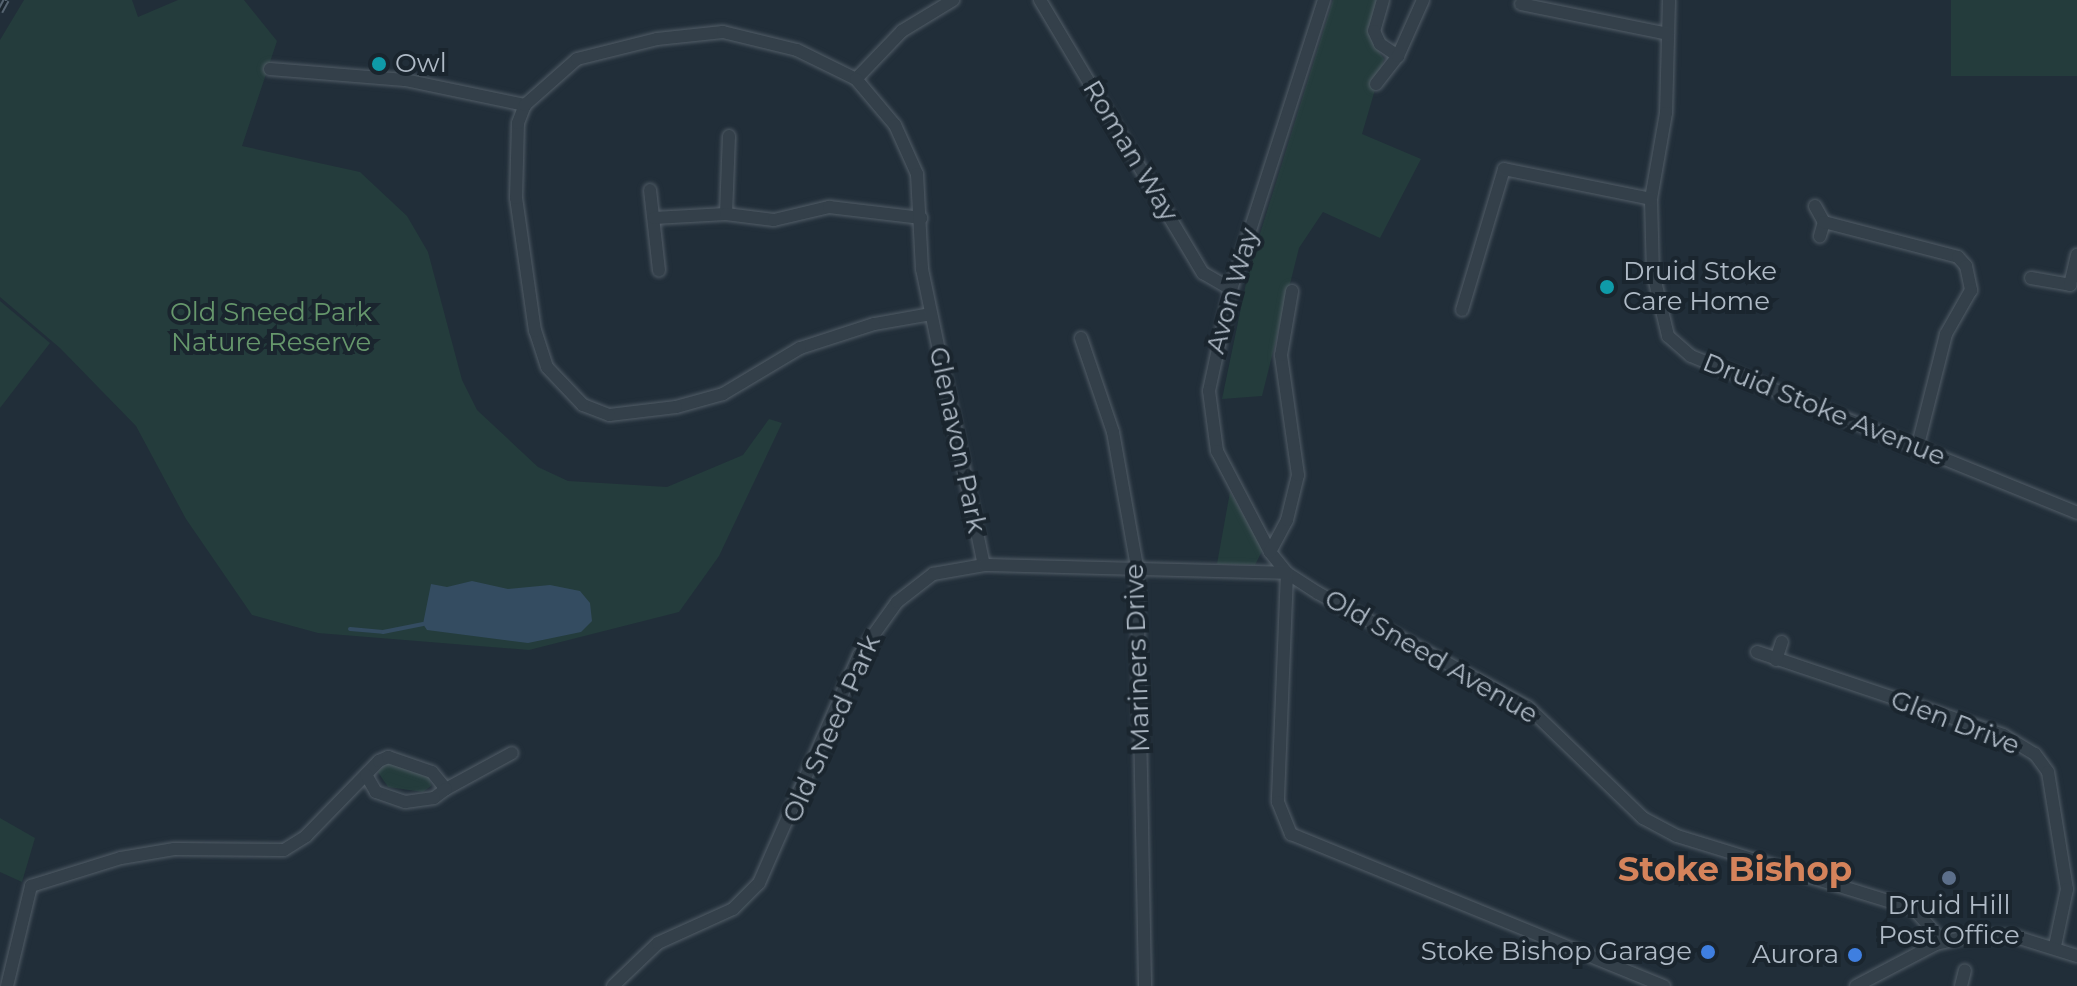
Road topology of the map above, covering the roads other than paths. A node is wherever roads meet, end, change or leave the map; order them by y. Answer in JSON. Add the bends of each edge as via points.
{"nodes":[{"id":1,"x":953,"y":0,"type":"edge"},
{"id":2,"x":1040,"y":0,"type":"edge"},
{"id":3,"x":1383,"y":0,"type":"edge"},
{"id":4,"x":1423,"y":0,"type":"edge"},
{"id":5,"x":1669,"y":0,"type":"edge"},
{"id":6,"x":1319,"y":1,"type":"edge"},
{"id":7,"x":1522,"y":2,"type":"edge"},
{"id":8,"x":1517,"y":19,"type":"dead end"},
{"id":9,"x":1668,"y":34,"type":"junction"},
{"id":10,"x":288,"y":55,"type":"dead end"},
{"id":11,"x":1398,"y":56,"type":"junction"},
{"id":12,"x":270,"y":69,"type":"dead end"},
{"id":13,"x":284,"y":70,"type":"junction"},
{"id":14,"x":856,"y":79,"type":"junction"},
{"id":15,"x":1376,"y":84,"type":"dead end"},
{"id":16,"x":525,"y":105,"type":"junction"},
{"id":17,"x":729,"y":136,"type":"dead end"},
{"id":18,"x":650,"y":190,"type":"dead end"},
{"id":19,"x":1651,"y":199,"type":"junction"},
{"id":20,"x":1815,"y":206,"type":"dead end"},
{"id":21,"x":726,"y":214,"type":"junction"},
{"id":22,"x":654,"y":218,"type":"junction"},
{"id":23,"x":921,"y":218,"type":"junction"},
{"id":24,"x":1824,"y":222,"type":"junction"},
{"id":25,"x":1820,"y":236,"type":"dead end"},
{"id":26,"x":2077,"y":255,"type":"edge"},
{"id":27,"x":659,"y":270,"type":"dead end"},
{"id":28,"x":2031,"y":278,"type":"dead end"},
{"id":29,"x":1231,"y":289,"type":"junction"},
{"id":30,"x":1292,"y":291,"type":"dead end"},
{"id":31,"x":1462,"y":310,"type":"dead end"},
{"id":32,"x":931,"y":314,"type":"junction"},
{"id":33,"x":1081,"y":338,"type":"dead end"},
{"id":34,"x":1917,"y":449,"type":"junction"},
{"id":35,"x":2077,"y":513,"type":"edge"},
{"id":36,"x":1270,"y":552,"type":"junction"},
{"id":37,"x":984,"y":565,"type":"junction"},
{"id":38,"x":1137,"y":567,"type":"junction"},
{"id":39,"x":1287,"y":573,"type":"junction"},
{"id":40,"x":1782,"y":642,"type":"dead end"},
{"id":41,"x":1757,"y":652,"type":"dead end"},
{"id":42,"x":1776,"y":660,"type":"junction"},
{"id":43,"x":512,"y":753,"type":"dead end"},
{"id":44,"x":366,"y":775,"type":"junction"},
{"id":45,"x":446,"y":789,"type":"junction"},
{"id":46,"x":1943,"y":942,"type":"junction"},
{"id":47,"x":2055,"y":946,"type":"junction"},
{"id":48,"x":2077,"y":956,"type":"edge"},
{"id":49,"x":1965,"y":970,"type":"dead end"},
{"id":50,"x":1963,"y":985,"type":"edge"},
{"id":51,"x":7,"y":986,"type":"edge"},
{"id":52,"x":613,"y":986,"type":"edge"},
{"id":53,"x":1145,"y":986,"type":"edge"},
{"id":54,"x":1664,"y":986,"type":"edge"},
{"id":55,"x":1856,"y":986,"type":"edge"}],
"edges":[{"from":1,"to":14,"type":"street","via":[[902,31]]},
{"from":2,"to":29,"type":"street","name":"Roman Way","via":[[1203,273]]},
{"from":3,"to":11,"type":"street","via":[[1374,31],[1380,44]]},
{"from":4,"to":11,"type":"street"},
{"from":5,"to":9,"type":"street","name":"Druid Stoke Avenue"},
{"from":6,"to":29,"type":"street","name":"Avon Way"},
{"from":7,"to":8,"type":"street"},
{"from":7,"to":9,"type":"street"},
{"from":9,"to":19,"type":"street","name":"Druid Stoke Avenue","via":[[1666,113]]},
{"from":10,"to":13,"type":"street"},
{"from":11,"to":15,"type":"street"},
{"from":12,"to":13,"type":"street"},
{"from":13,"to":16,"type":"street","via":[[405,80]]},
{"from":14,"to":16,"type":"street","name":"Glenavon Park","via":[[797,50],[723,32],[657,39],[577,59]]},
{"from":14,"to":23,"type":"street","name":"Glenavon Park","via":[[903,139],[917,174]]},
{"from":16,"to":32,"type":"street","name":"Glenavon Park","via":[[518,123],[516,198],[533,318],[547,367],[583,405],[609,415],[676,407],[723,394],[800,348],[874,324]]},
{"from":17,"to":21,"type":"street"},
{"from":18,"to":22,"type":"street"},
{"from":19,"to":31,"type":"street","via":[[1504,169]]},
{"from":19,"to":34,"type":"street","name":"Druid Stoke Avenue","via":[[1653,273],[1668,336],[1677,346]]},
{"from":20,"to":24,"type":"street"},
{"from":21,"to":22,"type":"street"},
{"from":21,"to":23,"type":"street","via":[[774,220],[829,207]]},
{"from":22,"to":27,"type":"street"},
{"from":23,"to":32,"type":"street","name":"Glenavon Park","via":[[920,250]]},
{"from":24,"to":25,"type":"street"},
{"from":24,"to":34,"type":"street","via":[[1958,257],[1966,266],[1971,290],[1946,334]]},
{"from":26,"to":28,"type":"street","via":[[2070,285]]},
{"from":29,"to":36,"type":"street","name":"Avon Way","via":[[1212,366],[1209,420],[1228,477]]},
{"from":30,"to":36,"type":"street","via":[[1281,355],[1298,475],[1287,520]]},
{"from":32,"to":37,"type":"street","name":"Glenavon Park"},
{"from":33,"to":38,"type":"street","name":"Mariners Drive","via":[[1113,432]]},
{"from":34,"to":35,"type":"street","name":"Druid Stoke Avenue"},
{"from":36,"to":39,"type":"street","name":"Avon Way"},
{"from":37,"to":38,"type":"street","name":"Old Sneed Park"},
{"from":37,"to":52,"type":"street","name":"Old Sneed Park","via":[[933,574],[897,602],[859,655],[759,883],[733,909],[658,943]]},
{"from":38,"to":39,"type":"street","name":"Old Sneed Park"},
{"from":38,"to":53,"type":"street","name":"Mariners Drive"},
{"from":39,"to":46,"type":"street","name":"Old Sneed Avenue","via":[[1528,707],[1643,818],[1677,836],[1914,909]]},
{"from":39,"to":54,"type":"street","via":[[1278,802],[1291,834]]},
{"from":40,"to":42,"type":"street"},
{"from":41,"to":42,"type":"street","name":"Glen Drive"},
{"from":42,"to":47,"type":"street","name":"Glen Drive","via":[[2003,735],[2035,754],[2048,772],[2067,889]]},
{"from":43,"to":45,"type":"street"},
{"from":44,"to":45,"type":"street","via":[[376,792],[405,802],[434,798]]},
{"from":44,"to":45,"type":"street","via":[[379,761],[396,757],[432,772]]},
{"from":44,"to":51,"type":"street","via":[[306,836],[284,850],[174,849],[121,858],[31,886]]},
{"from":46,"to":47,"type":"street","via":[[1997,934]]},
{"from":46,"to":55,"type":"street"},
{"from":47,"to":48,"type":"street"},
{"from":49,"to":50,"type":"street"}]}
